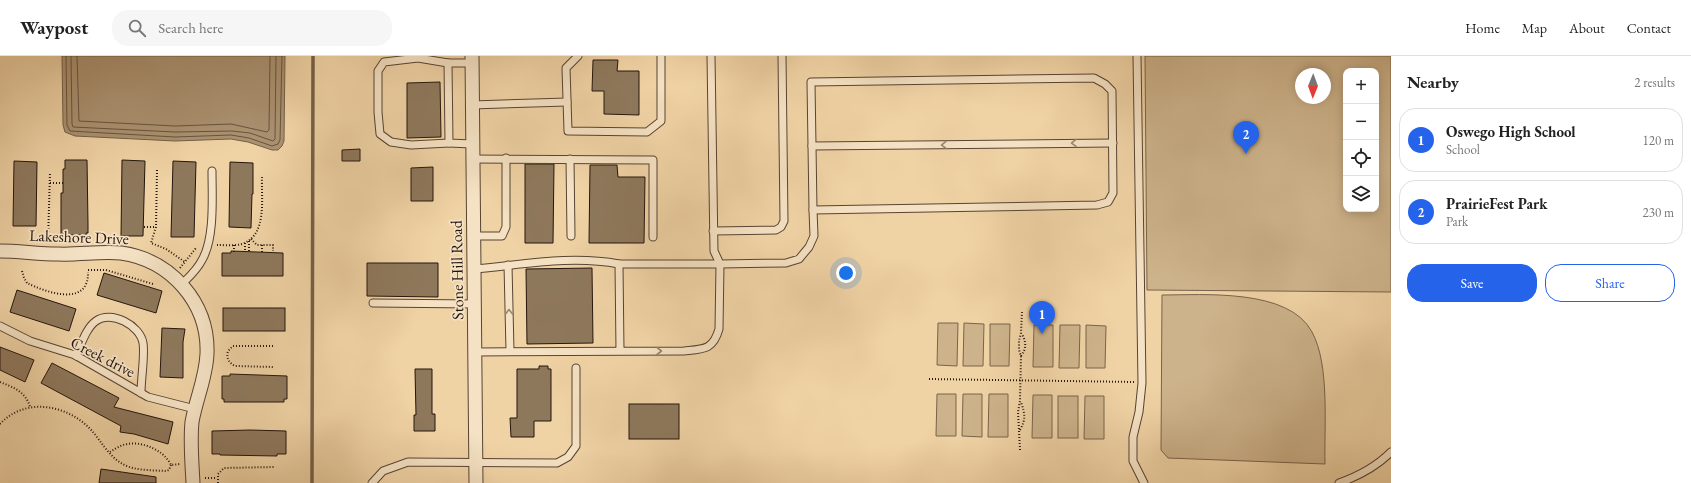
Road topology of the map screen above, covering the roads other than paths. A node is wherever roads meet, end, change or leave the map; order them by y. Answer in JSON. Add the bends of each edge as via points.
{"nodes":[{"id":1,"x":578,"y":56,"type":"edge"},
{"id":2,"x":661,"y":56,"type":"edge"},
{"id":3,"x":711,"y":56,"type":"edge"},
{"id":4,"x":782,"y":56,"type":"edge"},
{"id":5,"x":1137,"y":56,"type":"edge"},
{"id":6,"x":472,"y":60,"type":"edge"},
{"id":7,"x":448,"y":63,"type":"junction"},
{"id":8,"x":567,"y":102,"type":"junction"},
{"id":9,"x":472,"y":105,"type":"junction"},
{"id":10,"x":1113,"y":143,"type":"junction"},
{"id":11,"x":449,"y":144,"type":"junction"},
{"id":12,"x":472,"y":144,"type":"junction"},
{"id":13,"x":812,"y":146,"type":"junction"},
{"id":14,"x":506,"y":158,"type":"junction"},
{"id":15,"x":472,"y":159,"type":"junction"},
{"id":16,"x":570,"y":159,"type":"junction"},
{"id":17,"x":212,"y":171,"type":"dead end"},
{"id":18,"x":813,"y":210,"type":"junction"},
{"id":19,"x":714,"y":231,"type":"junction"},
{"id":20,"x":474,"y":236,"type":"junction"},
{"id":21,"x":571,"y":236,"type":"dead end"},
{"id":22,"x":653,"y":237,"type":"dead end"},
{"id":23,"x":0,"y":251,"type":"edge"},
{"id":24,"x":618,"y":264,"type":"junction"},
{"id":25,"x":720,"y":264,"type":"junction"},
{"id":26,"x":508,"y":265,"type":"junction"},
{"id":27,"x":474,"y":269,"type":"junction"},
{"id":28,"x":182,"y":284,"type":"junction"},
{"id":29,"x":374,"y":303,"type":"dead end"},
{"id":30,"x":475,"y":304,"type":"junction"},
{"id":31,"x":0,"y":326,"type":"edge"},
{"id":32,"x":510,"y":351,"type":"junction"},
{"id":33,"x":620,"y":351,"type":"junction"},
{"id":34,"x":475,"y":352,"type":"junction"},
{"id":35,"x":76,"y":356,"type":"junction"},
{"id":36,"x":576,"y":368,"type":"dead end"},
{"id":37,"x":141,"y":393,"type":"junction"},
{"id":38,"x":195,"y":409,"type":"junction"},
{"id":39,"x":1391,"y":452,"type":"edge"},
{"id":40,"x":476,"y":463,"type":"junction"},
{"id":41,"x":196,"y":481,"type":"edge"},
{"id":42,"x":372,"y":483,"type":"edge"},
{"id":43,"x":476,"y":483,"type":"edge"},
{"id":44,"x":1144,"y":483,"type":"edge"},
{"id":45,"x":1339,"y":483,"type":"edge"}],
"edges":[{"from":1,"to":8,"type":"lane","via":[[566,68]]},
{"from":2,"to":8,"type":"lane","via":[[661,121],[647,132],[568,131]]},
{"from":3,"to":19,"type":"lane"},
{"from":4,"to":19,"type":"lane","via":[[784,221],[776,230]]},
{"from":5,"to":44,"type":"lane","via":[[1142,383],[1133,437],[1133,461]]},
{"from":6,"to":7,"type":"lane"},
{"from":6,"to":9,"type":"street","name":"Stone Hill Road"},
{"from":7,"to":11,"type":"lane"},
{"from":7,"to":11,"type":"lane","via":[[418,58],[384,62],[378,71],[378,112],[380,134],[391,142],[411,145]]},
{"from":8,"to":9,"type":"lane"},
{"from":9,"to":12,"type":"street","name":"Stone Hill Road"},
{"from":10,"to":13,"type":"lane","one_way":true},
{"from":10,"to":13,"type":"lane","via":[[1112,91],[1094,78],[811,82]]},
{"from":10,"to":18,"type":"lane","via":[[1114,193],[1108,202],[1097,205]]},
{"from":11,"to":12,"type":"lane"},
{"from":12,"to":15,"type":"street","name":"Stone Hill Road"},
{"from":13,"to":18,"type":"lane"},
{"from":14,"to":15,"type":"lane"},
{"from":14,"to":16,"type":"lane"},
{"from":14,"to":20,"type":"lane","via":[[506,227],[502,236]]},
{"from":15,"to":20,"type":"street","name":"Stone Hill Road"},
{"from":16,"to":21,"type":"lane"},
{"from":16,"to":22,"type":"lane","via":[[653,160]]},
{"from":17,"to":28,"type":"lane","via":[[211,223],[207,245],[196,270]]},
{"from":18,"to":25,"type":"lane","via":[[814,236],[799,259],[786,263]]},
{"from":19,"to":25,"type":"lane","via":[[714,251]]},
{"from":20,"to":27,"type":"street","name":"Stone Hill Road"},
{"from":23,"to":28,"type":"street","name":"Lakeshore Drive","via":[[58,254],[119,253],[136,256],[151,261]]},
{"from":24,"to":25,"type":"lane"},
{"from":24,"to":26,"type":"lane","via":[[599,260],[538,261]]},
{"from":24,"to":33,"type":"lane"},
{"from":33,"to":25,"type":"lane","one_way":true,"via":[[703,350],[710,345],[717,338],[720,328]]},
{"from":26,"to":27,"type":"lane"},
{"from":32,"to":26,"type":"lane","one_way":true},
{"from":27,"to":30,"type":"street","name":"Stone Hill Road"},
{"from":28,"to":38,"type":"street","name":"Lakeshore Drive","via":[[199,312],[206,338],[206,364]]},
{"from":29,"to":30,"type":"lane"},
{"from":30,"to":34,"type":"street","name":"Stone Hill Road"},
{"from":31,"to":35,"type":"lane","name":"Creek drive","via":[[30,341]]},
{"from":32,"to":33,"type":"lane"},
{"from":32,"to":34,"type":"lane"},
{"from":34,"to":40,"type":"street","name":"Stone Hill Road"},
{"from":35,"to":37,"type":"lane","name":"Creek drive"},
{"from":35,"to":37,"type":"lane","via":[[88,330],[96,320],[121,319],[140,333],[143,343]]},
{"from":36,"to":40,"type":"lane","via":[[576,446],[568,457],[557,463]]},
{"from":37,"to":38,"type":"lane","name":"Creek drive"},
{"from":38,"to":41,"type":"street","name":"Lakeshore Drive","via":[[192,429]]},
{"from":39,"to":45,"type":"lane","via":[[1380,463],[1356,477]]},
{"from":40,"to":42,"type":"lane","via":[[408,462],[383,471]]},
{"from":40,"to":43,"type":"street","name":"Stone Hill Road"}]}
